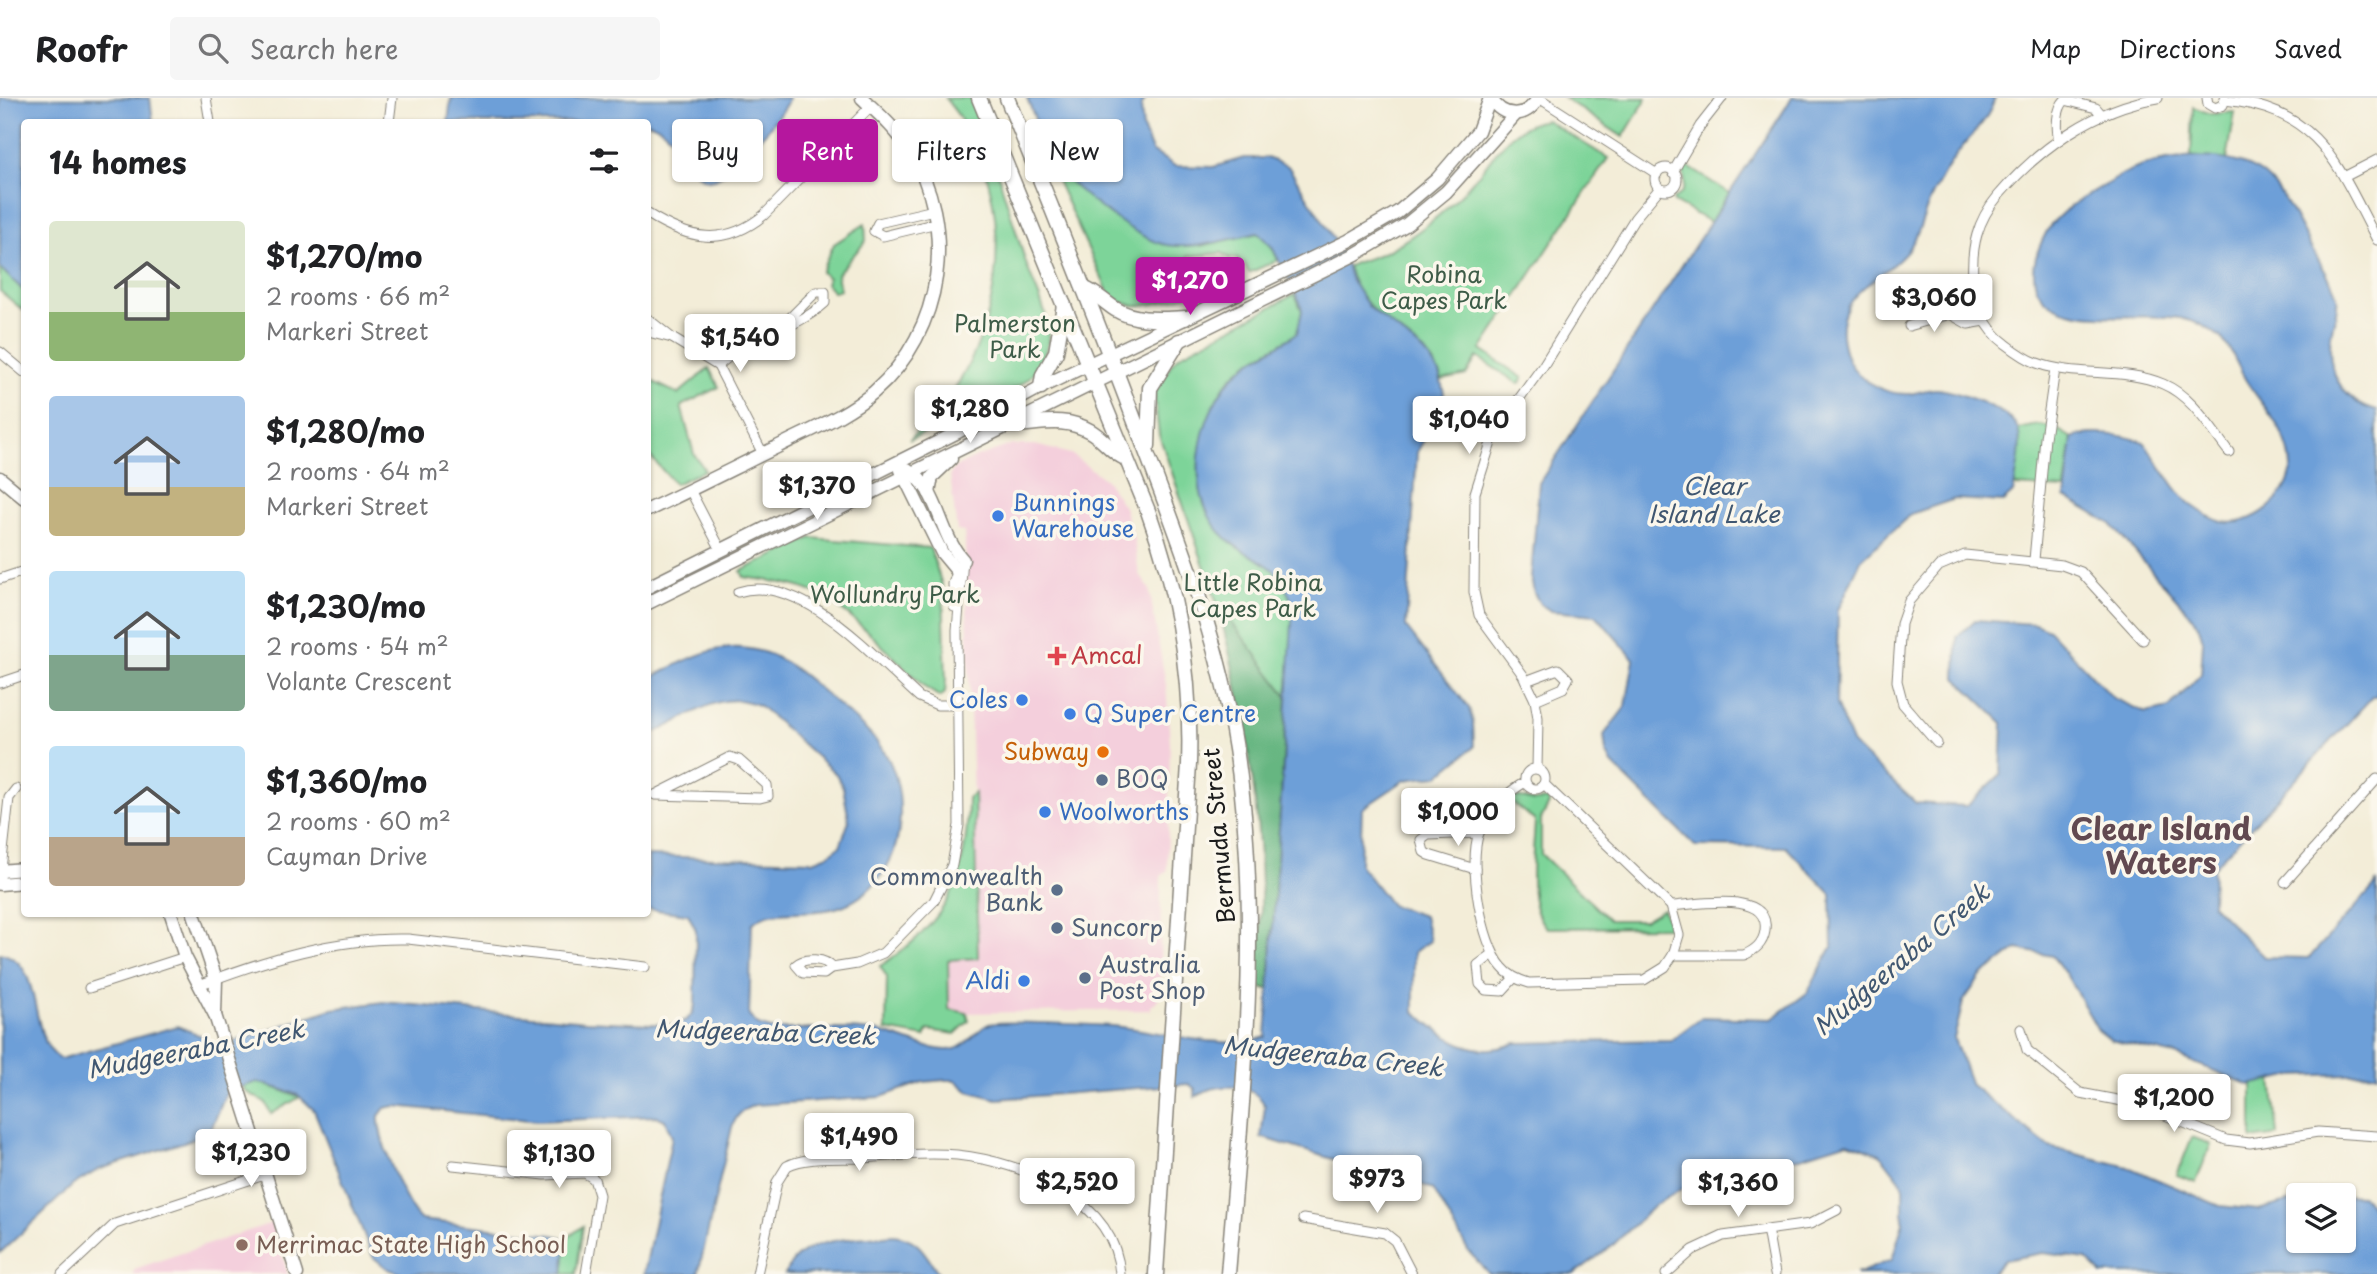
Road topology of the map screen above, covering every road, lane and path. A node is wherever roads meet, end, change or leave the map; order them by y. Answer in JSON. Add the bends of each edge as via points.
{"nodes":[{"id":1,"x":206,"y":98,"type":"edge"},
{"id":2,"x":392,"y":98,"type":"edge"},
{"id":3,"x":979,"y":98,"type":"edge"},
{"id":4,"x":1007,"y":98,"type":"edge"},
{"id":5,"x":1491,"y":98,"type":"edge"},
{"id":6,"x":1538,"y":98,"type":"edge"},
{"id":7,"x":1722,"y":98,"type":"edge"},
{"id":8,"x":2158,"y":98,"type":"edge"},
{"id":9,"x":2206,"y":98,"type":"edge"},
{"id":10,"x":2225,"y":99,"type":"edge"},
{"id":11,"x":866,"y":102,"type":"edge"},
{"id":12,"x":1515,"y":115,"type":"junction"},
{"id":13,"x":2102,"y":115,"type":"junction"},
{"id":14,"x":210,"y":119,"type":"edge"},
{"id":15,"x":389,"y":119,"type":"edge"},
{"id":16,"x":2059,"y":140,"type":"junction"},
{"id":17,"x":2377,"y":160,"type":"edge"},
{"id":18,"x":1673,"y":172,"type":"junction"},
{"id":19,"x":1657,"y":174,"type":"junction"},
{"id":20,"x":2344,"y":177,"type":"junction"},
{"id":21,"x":1660,"y":188,"type":"junction"},
{"id":22,"x":934,"y":209,"type":"junction"},
{"id":23,"x":651,"y":215,"type":"edge"},
{"id":24,"x":937,"y":223,"type":"junction"},
{"id":25,"x":2377,"y":240,"type":"edge"},
{"id":26,"x":1974,"y":286,"type":"junction"},
{"id":27,"x":1083,"y":288,"type":"junction"},
{"id":28,"x":1064,"y":305,"type":"junction"},
{"id":29,"x":1950,"y":314,"type":"junction"},
{"id":30,"x":1185,"y":318,"type":"junction"},
{"id":31,"x":651,"y":320,"type":"edge"},
{"id":32,"x":1984,"y":321,"type":"junction"},
{"id":33,"x":1909,"y":326,"type":"dead end"},
{"id":34,"x":651,"y":333,"type":"edge"},
{"id":35,"x":774,"y":334,"type":"junction"},
{"id":36,"x":672,"y":338,"type":"junction"},
{"id":37,"x":1179,"y":341,"type":"junction"},
{"id":38,"x":0,"y":352,"type":"edge"},
{"id":39,"x":1110,"y":354,"type":"junction"},
{"id":40,"x":1088,"y":365,"type":"junction"},
{"id":41,"x":718,"y":366,"type":"junction"},
{"id":42,"x":2055,"y":369,"type":"junction"},
{"id":43,"x":21,"y":370,"type":"edge"},
{"id":44,"x":1117,"y":372,"type":"junction"},
{"id":45,"x":1095,"y":383,"type":"junction"},
{"id":46,"x":1041,"y":387,"type":"junction"},
{"id":47,"x":1009,"y":425,"type":"junction"},
{"id":48,"x":964,"y":447,"type":"junction"},
{"id":49,"x":2229,"y":452,"type":"dead end"},
{"id":50,"x":763,"y":454,"type":"junction"},
{"id":51,"x":1147,"y":454,"type":"junction"},
{"id":52,"x":1125,"y":458,"type":"junction"},
{"id":53,"x":898,"y":463,"type":"junction"},
{"id":54,"x":908,"y":475,"type":"junction"},
{"id":55,"x":0,"y":478,"type":"edge"},
{"id":56,"x":21,"y":490,"type":"edge"},
{"id":57,"x":690,"y":490,"type":"junction"},
{"id":58,"x":931,"y":497,"type":"junction"},
{"id":59,"x":651,"y":509,"type":"edge"},
{"id":60,"x":926,"y":520,"type":"junction"},
{"id":61,"x":721,"y":550,"type":"junction"},
{"id":62,"x":2034,"y":560,"type":"junction"},
{"id":63,"x":961,"y":569,"type":"junction"},
{"id":64,"x":21,"y":572,"type":"edge"},
{"id":65,"x":0,"y":579,"type":"edge"},
{"id":66,"x":651,"y":585,"type":"edge"},
{"id":67,"x":738,"y":593,"type":"dead end"},
{"id":68,"x":651,"y":602,"type":"edge"},
{"id":69,"x":2143,"y":640,"type":"dead end"},
{"id":70,"x":21,"y":676,"type":"edge"},
{"id":71,"x":1526,"y":681,"type":"junction"},
{"id":72,"x":0,"y":683,"type":"edge"},
{"id":73,"x":1535,"y":700,"type":"junction"},
{"id":74,"x":958,"y":705,"type":"junction"},
{"id":75,"x":1937,"y":743,"type":"dead end"},
{"id":76,"x":1537,"y":769,"type":"junction"},
{"id":77,"x":2377,"y":779,"type":"edge"},
{"id":78,"x":1525,"y":782,"type":"junction"},
{"id":79,"x":1544,"y":783,"type":"junction"},
{"id":80,"x":16,"y":789,"type":"dead end"},
{"id":81,"x":651,"y":795,"type":"edge"},
{"id":82,"x":1479,"y":833,"type":"junction"},
{"id":83,"x":21,"y":869,"type":"edge"},
{"id":84,"x":1475,"y":869,"type":"junction"},
{"id":85,"x":0,"y":871,"type":"edge"},
{"id":86,"x":0,"y":878,"type":"edge"},
{"id":87,"x":21,"y":882,"type":"edge"},
{"id":88,"x":2285,"y":882,"type":"dead end"},
{"id":89,"x":0,"y":884,"type":"edge"},
{"id":90,"x":1671,"y":906,"type":"junction"},
{"id":91,"x":172,"y":917,"type":"edge"},
{"id":92,"x":195,"y":917,"type":"edge"},
{"id":93,"x":1493,"y":954,"type":"junction"},
{"id":94,"x":1673,"y":955,"type":"junction"},
{"id":95,"x":185,"y":957,"type":"junction"},
{"id":96,"x":645,"y":967,"type":"dead end"},
{"id":97,"x":832,"y":968,"type":"dead end"},
{"id":98,"x":1514,"y":978,"type":"junction"},
{"id":99,"x":216,"y":979,"type":"junction"},
{"id":100,"x":199,"y":985,"type":"junction"},
{"id":101,"x":89,"y":988,"type":"dead end"},
{"id":102,"x":215,"y":1014,"type":"junction"},
{"id":103,"x":2021,"y":1029,"type":"dead end"},
{"id":104,"x":2377,"y":1136,"type":"edge"},
{"id":105,"x":453,"y":1165,"type":"dead end"},
{"id":106,"x":264,"y":1175,"type":"junction"},
{"id":107,"x":1235,"y":1188,"type":"junction"},
{"id":108,"x":1837,"y":1210,"type":"dead end"},
{"id":109,"x":1303,"y":1219,"type":"dead end"},
{"id":110,"x":1767,"y":1230,"type":"junction"},
{"id":111,"x":62,"y":1274,"type":"edge"},
{"id":112,"x":297,"y":1274,"type":"edge"},
{"id":113,"x":586,"y":1274,"type":"edge"},
{"id":114,"x":757,"y":1274,"type":"edge"},
{"id":115,"x":1120,"y":1274,"type":"edge"},
{"id":116,"x":1156,"y":1274,"type":"edge"},
{"id":117,"x":1219,"y":1274,"type":"edge"},
{"id":118,"x":1228,"y":1274,"type":"edge"},
{"id":119,"x":1412,"y":1274,"type":"edge"},
{"id":120,"x":1666,"y":1274,"type":"edge"},
{"id":121,"x":1775,"y":1274,"type":"edge"}],
"edges":[{"from":1,"to":14,"type":"street"},
{"from":2,"to":15,"type":"street"},
{"from":3,"to":28,"type":"main road","name":"Bermuda Street"},
{"from":4,"to":27,"type":"main road","name":"Bermuda Street"},
{"from":5,"to":12,"type":"main road","via":[[1500,110]]},
{"from":5,"to":30,"type":"main road","via":[[1478,131],[1437,179],[1398,212],[1348,241]]},
{"from":6,"to":12,"type":"main road","via":[[1529,110]]},
{"from":6,"to":19,"type":"street"},
{"from":7,"to":18,"type":"street"},
{"from":8,"to":13,"type":"street"},
{"from":9,"to":10,"type":"street","via":[[2215,108]]},
{"from":10,"to":20,"type":"street","via":[[2287,114],[2310,132]]},
{"from":11,"to":22,"type":"main road","via":[[910,150]]},
{"from":11,"to":23,"type":"street","via":[[764,215],[746,227],[724,235],[701,236],[678,232]]},
{"from":12,"to":37,"type":"main road","via":[[1446,192],[1407,224]]},
{"from":13,"to":16,"type":"street"},
{"from":13,"to":16,"type":"street","via":[[2096,108],[2064,100],[2056,130]]},
{"from":16,"to":26,"type":"street","via":[[2021,170],[1982,215],[1972,253]]},
{"from":17,"to":20,"type":"street"},
{"from":18,"to":19,"type":"street","via":[[1664,169]]},
{"from":18,"to":21,"type":"street","via":[[1675,185]]},
{"from":19,"to":21,"type":"street"},
{"from":20,"to":25,"type":"street"},
{"from":21,"to":71,"type":"street","via":[[1634,218],[1536,376],[1494,433],[1480,468],[1475,494],[1474,592],[1479,615]]},
{"from":22,"to":24,"type":"main road"},
{"from":22,"to":24,"type":"street","via":[[878,223],[874,231],[883,236]]},
{"from":24,"to":50,"type":"main road","via":[[932,303],[900,364],[856,406]]},
{"from":26,"to":29,"type":"street","via":[[1960,288],[1954,295]]},
{"from":26,"to":32,"type":"street"},
{"from":27,"to":30,"type":"main road","via":[[1133,317]]},
{"from":27,"to":39,"type":"main road","name":"Bermuda Street"},
{"from":28,"to":40,"type":"main road","name":"Bermuda Street"},
{"from":28,"to":46,"type":"main road","via":[[1056,352]]},
{"from":29,"to":32,"type":"street","via":[[1968,324]]},
{"from":29,"to":33,"type":"street"},
{"from":30,"to":39,"type":"main road"},
{"from":31,"to":36,"type":"street"},
{"from":32,"to":42,"type":"street","via":[[1997,338],[2020,354]]},
{"from":34,"to":36,"type":"street"},
{"from":35,"to":35,"type":"street","via":[[816,292],[825,292],[825,303],[813,314]]},
{"from":35,"to":41,"type":"street"},
{"from":36,"to":41,"type":"street"},
{"from":37,"to":44,"type":"main road"},
{"from":37,"to":51,"type":"main road","via":[[1150,388]]},
{"from":38,"to":43,"type":"street"},
{"from":39,"to":40,"type":"main road"},
{"from":39,"to":44,"type":"main road","name":"Bermuda Street"},
{"from":40,"to":45,"type":"main road","name":"Bermuda Street"},
{"from":40,"to":46,"type":"main road"},
{"from":41,"to":50,"type":"street"},
{"from":42,"to":49,"type":"street","via":[[2139,377],[2164,384],[2195,409]]},
{"from":42,"to":62,"type":"street"},
{"from":44,"to":45,"type":"main road"},
{"from":44,"to":51,"type":"main road","name":"Bermuda Street"},
{"from":45,"to":47,"type":"main road"},
{"from":45,"to":52,"type":"main road","name":"Bermuda Street"},
{"from":46,"to":53,"type":"main road"},
{"from":47,"to":48,"type":"main road"},
{"from":47,"to":52,"type":"main road","via":[[1071,423]]},
{"from":48,"to":54,"type":"main road"},
{"from":48,"to":58,"type":"main road","via":[[934,475]]},
{"from":50,"to":57,"type":"main road"},
{"from":51,"to":107,"type":"main road","name":"Bermuda Street","via":[[1195,582],[1231,719],[1245,822],[1249,888]]},
{"from":52,"to":116,"type":"main road","name":"Bermuda Street","via":[[1167,570],[1188,687],[1189,764]]},
{"from":53,"to":54,"type":"main road"},
{"from":53,"to":61,"type":"main road"},
{"from":54,"to":58,"type":"main road"},
{"from":54,"to":60,"type":"main road"},
{"from":54,"to":68,"type":"main road"},
{"from":55,"to":56,"type":"main road"},
{"from":57,"to":59,"type":"main road"},
{"from":57,"to":61,"type":"street"},
{"from":58,"to":60,"type":"main road","via":[[932,513]]},
{"from":58,"to":63,"type":"main road"},
{"from":60,"to":63,"type":"main road","via":[[944,557]]},
{"from":61,"to":66,"type":"main road"},
{"from":62,"to":69,"type":"street","via":[[2081,572]]},
{"from":62,"to":75,"type":"street","via":[[1965,555],[1940,566],[1909,601],[1901,624],[1897,681],[1903,704]]},
{"from":63,"to":74,"type":"street","via":[[953,591]]},
{"from":64,"to":65,"type":"street"},
{"from":67,"to":74,"type":"street","via":[[772,589],[806,601],[919,697],[937,705]]},
{"from":70,"to":72,"type":"street"},
{"from":71,"to":73,"type":"street"},
{"from":71,"to":73,"type":"street","via":[[1558,669],[1566,675],[1563,688]]},
{"from":73,"to":76,"type":"street"},
{"from":74,"to":97,"type":"street","via":[[959,837],[941,890],[883,953]]},
{"from":76,"to":78,"type":"street","via":[[1526,773]]},
{"from":76,"to":79,"type":"street","via":[[1545,775]]},
{"from":77,"to":88,"type":"street"},
{"from":78,"to":79,"type":"street","via":[[1533,789]]},
{"from":78,"to":82,"type":"street","via":[[1506,794]]},
{"from":79,"to":90,"type":"street"},
{"from":80,"to":85,"type":"street","via":[[9,799]]},
{"from":81,"to":81,"type":"street","via":[[730,757],[767,785],[769,792],[760,798]]},
{"from":82,"to":84,"type":"street"},
{"from":82,"to":84,"type":"street","via":[[1428,835],[1421,840],[1429,855]]},
{"from":83,"to":85,"type":"main road"},
{"from":84,"to":93,"type":"street"},
{"from":85,"to":86,"type":"street"},
{"from":87,"to":89,"type":"main road"},
{"from":90,"to":94,"type":"street","via":[[1679,935]]},
{"from":90,"to":94,"type":"street","via":[[1741,902],[1759,910],[1765,922],[1762,942],[1744,955]]},
{"from":91,"to":95,"type":"main road"},
{"from":92,"to":99,"type":"main road"},
{"from":93,"to":98,"type":"street"},
{"from":93,"to":98,"type":"street","via":[[1478,965],[1480,984],[1486,990],[1502,991]]},
{"from":94,"to":98,"type":"street","via":[[1654,975],[1632,982],[1529,983]]},
{"from":95,"to":100,"type":"main road"},
{"from":95,"to":101,"type":"street"},
{"from":96,"to":99,"type":"street","via":[[375,938],[336,943]]},
{"from":99,"to":100,"type":"street"},
{"from":99,"to":102,"type":"main road"},
{"from":100,"to":102,"type":"main road"},
{"from":102,"to":106,"type":"main road"},
{"from":103,"to":104,"type":"street","via":[[2027,1050],[2080,1093],[2138,1104],[2226,1140],[2250,1143],[2318,1132]]},
{"from":105,"to":113,"type":"street","via":[[545,1175],[585,1173],[594,1179],[599,1195]]},
{"from":106,"to":111,"type":"street","via":[[115,1224]]},
{"from":106,"to":112,"type":"main road"},
{"from":107,"to":117,"type":"main road"},
{"from":107,"to":118,"type":"main road","name":"Bermuda Street"},
{"from":108,"to":110,"type":"street","via":[[1810,1224]]},
{"from":109,"to":119,"type":"street","via":[[1385,1233],[1395,1241]]},
{"from":110,"to":120,"type":"street","via":[[1707,1242]]},
{"from":110,"to":121,"type":"street"},
{"from":114,"to":115,"type":"street","via":[[777,1182],[787,1166],[939,1154],[1009,1166],[1081,1202],[1110,1233]]}]}
